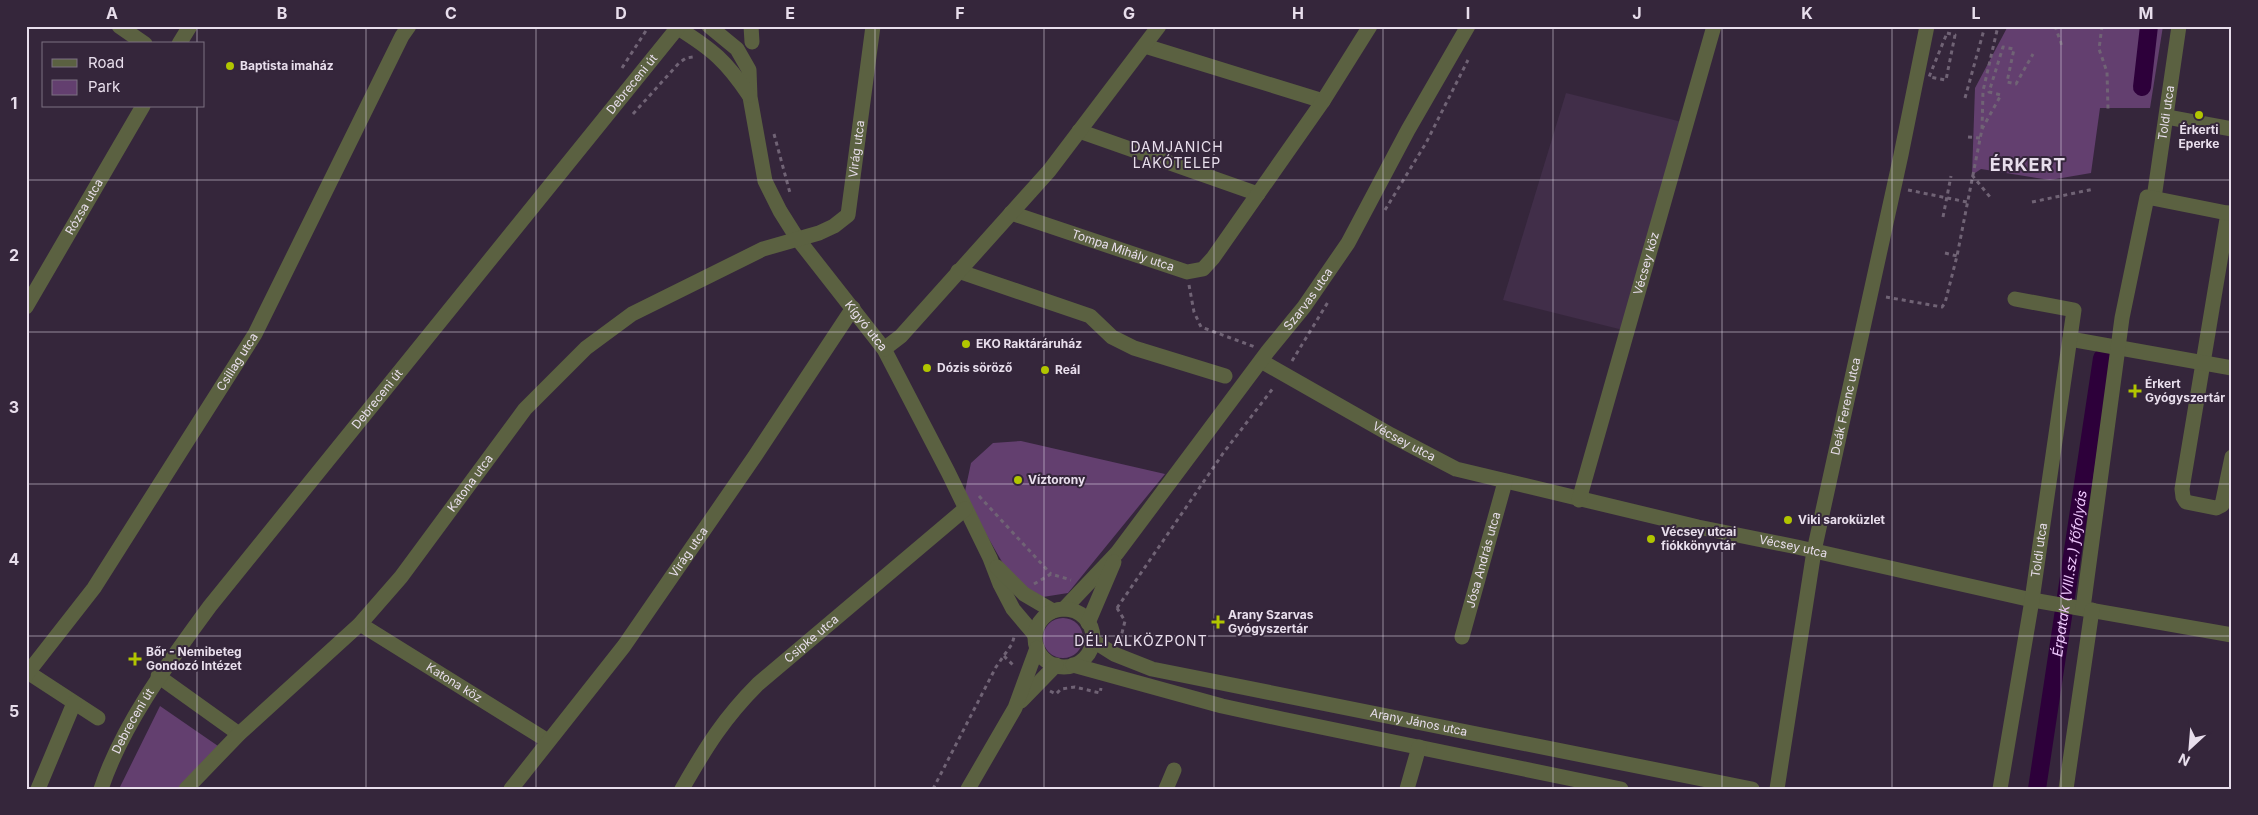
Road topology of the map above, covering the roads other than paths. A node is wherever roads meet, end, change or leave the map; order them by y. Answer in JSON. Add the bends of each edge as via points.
{"nodes":[{"id":1,"x":118,"y":26,"type":"edge"},
{"id":2,"x":190,"y":26,"type":"edge"},
{"id":3,"x":409,"y":26,"type":"edge"},
{"id":4,"x":709,"y":26,"type":"edge"},
{"id":5,"x":751,"y":26,"type":"edge"},
{"id":6,"x":873,"y":26,"type":"edge"},
{"id":7,"x":1159,"y":26,"type":"edge"},
{"id":8,"x":1370,"y":26,"type":"edge"},
{"id":9,"x":1468,"y":26,"type":"edge"},
{"id":10,"x":1714,"y":26,"type":"edge"},
{"id":11,"x":1926,"y":26,"type":"edge"},
{"id":12,"x":2179,"y":26,"type":"edge"},
{"id":13,"x":678,"y":27,"type":"edge"},
{"id":14,"x":142,"y":42,"type":"edge"},
{"id":15,"x":180,"y":42,"type":"edge"},
{"id":16,"x":752,"y":42,"type":"dead end"},
{"id":17,"x":1145,"y":46,"type":"junction"},
{"id":18,"x":750,"y":97,"type":"junction"},
{"id":19,"x":1323,"y":101,"type":"junction"},
{"id":20,"x":142,"y":108,"type":"edge"},
{"id":21,"x":2167,"y":117,"type":"junction"},
{"id":22,"x":2232,"y":129,"type":"edge"},
{"id":23,"x":1080,"y":131,"type":"junction"},
{"id":24,"x":1258,"y":194,"type":"junction"},
{"id":25,"x":2150,"y":198,"type":"junction"},
{"id":26,"x":1011,"y":213,"type":"junction"},
{"id":27,"x":2230,"y":213,"type":"edge"},
{"id":28,"x":797,"y":238,"type":"junction"},
{"id":29,"x":958,"y":271,"type":"junction"},
{"id":30,"x":2015,"y":299,"type":"dead end"},
{"id":31,"x":26,"y":307,"type":"edge"},
{"id":32,"x":853,"y":308,"type":"junction"},
{"id":33,"x":2070,"y":339,"type":"junction"},
{"id":34,"x":2118,"y":347,"type":"junction"},
{"id":35,"x":884,"y":349,"type":"junction"},
{"id":36,"x":1264,"y":356,"type":"junction"},
{"id":37,"x":2203,"y":362,"type":"junction"},
{"id":38,"x":2232,"y":368,"type":"edge"},
{"id":39,"x":1225,"y":376,"type":"dead end"},
{"id":40,"x":2232,"y":457,"type":"edge"},
{"id":41,"x":1505,"y":482,"type":"junction"},
{"id":42,"x":1578,"y":500,"type":"junction"},
{"id":43,"x":965,"y":509,"type":"junction"},
{"id":44,"x":1814,"y":551,"type":"junction"},
{"id":45,"x":1117,"y":553,"type":"junction"},
{"id":46,"x":990,"y":558,"type":"junction"},
{"id":47,"x":2039,"y":601,"type":"junction"},
{"id":48,"x":2082,"y":608,"type":"junction"},
{"id":49,"x":1059,"y":610,"type":"junction"},
{"id":50,"x":1088,"y":623,"type":"junction"},
{"id":51,"x":360,"y":624,"type":"junction"},
{"id":52,"x":2232,"y":635,"type":"edge"},
{"id":53,"x":1462,"y":637,"type":"dead end"},
{"id":54,"x":1092,"y":640,"type":"junction"},
{"id":55,"x":1036,"y":642,"type":"junction"},
{"id":56,"x":1056,"y":665,"type":"junction"},
{"id":57,"x":1073,"y":665,"type":"junction"},
{"id":58,"x":28,"y":674,"type":"edge"},
{"id":59,"x":158,"y":676,"type":"junction"},
{"id":60,"x":74,"y":703,"type":"junction"},
{"id":61,"x":1014,"y":708,"type":"junction"},
{"id":62,"x":98,"y":718,"type":"dead end"},
{"id":63,"x":239,"y":734,"type":"junction"},
{"id":64,"x":548,"y":741,"type":"junction"},
{"id":65,"x":1419,"y":747,"type":"junction"},
{"id":66,"x":1174,"y":770,"type":"dead end"},
{"id":67,"x":1558,"y":782,"type":"edge"},
{"id":68,"x":38,"y":789,"type":"edge"},
{"id":69,"x":101,"y":789,"type":"edge"},
{"id":70,"x":186,"y":789,"type":"edge"},
{"id":71,"x":511,"y":789,"type":"edge"},
{"id":72,"x":682,"y":789,"type":"edge"},
{"id":73,"x":968,"y":789,"type":"edge"},
{"id":74,"x":1166,"y":789,"type":"edge"},
{"id":75,"x":1407,"y":789,"type":"edge"},
{"id":76,"x":1621,"y":789,"type":"edge"},
{"id":77,"x":1752,"y":789,"type":"edge"},
{"id":78,"x":1776,"y":789,"type":"edge"},
{"id":79,"x":2000,"y":789,"type":"edge"},
{"id":80,"x":2066,"y":789,"type":"edge"}],
"edges":[{"from":1,"to":14,"type":"street"},
{"from":2,"to":15,"type":"street"},
{"from":3,"to":58,"type":"street","name":"Csillag utca","via":[[254,334],[94,588]]},
{"from":4,"to":18,"type":"street","name":"Kígyó utca","via":[[737,49],[749,70]]},
{"from":5,"to":16,"type":"street"},
{"from":6,"to":28,"type":"street","name":"Virág utca","via":[[848,215],[819,233]]},
{"from":7,"to":17,"type":"street"},
{"from":8,"to":19,"type":"street","name":"Tompa Mihály utca"},
{"from":9,"to":36,"type":"street","name":"Szarvas utca","via":[[1348,243],[1304,307]]},
{"from":10,"to":42,"type":"street","name":"Vécsey köz"},
{"from":11,"to":44,"type":"street","name":"Deák Ferenc utca"},
{"from":12,"to":21,"type":"street","name":"Toldi utca"},
{"from":13,"to":18,"type":"street","name":"Kígyó utca","via":[[731,68]]},
{"from":13,"to":59,"type":"street","name":"Debreceni út","via":[[210,606]]},
{"from":17,"to":19,"type":"street"},
{"from":17,"to":23,"type":"street"},
{"from":18,"to":28,"type":"street","name":"Kígyó utca","via":[[765,181]]},
{"from":19,"to":24,"type":"street","name":"Tompa Mihály utca"},
{"from":20,"to":31,"type":"street","name":"Rózsa utca"},
{"from":21,"to":22,"type":"street"},
{"from":21,"to":25,"type":"street","name":"Toldi utca"},
{"from":23,"to":24,"type":"street"},
{"from":23,"to":26,"type":"street"},
{"from":24,"to":26,"type":"street","name":"Tompa Mihály utca","via":[[1213,258],[1203,268],[1187,272]]},
{"from":25,"to":27,"type":"street"},
{"from":25,"to":34,"type":"street","name":"Toldi utca"},
{"from":26,"to":29,"type":"street"},
{"from":27,"to":37,"type":"street"},
{"from":28,"to":32,"type":"street","name":"Kígyó utca"},
{"from":28,"to":51,"type":"street","name":"Katona utca","via":[[763,248],[632,314],[586,348],[525,409],[401,577]]},
{"from":29,"to":35,"type":"street","via":[[901,336]]},
{"from":29,"to":39,"type":"street","via":[[1090,316],[1112,337],[1134,348]]},
{"from":30,"to":33,"type":"street","name":"Toldi utca","via":[[2074,310]]},
{"from":32,"to":35,"type":"street","name":"Kígyó utca"},
{"from":32,"to":64,"type":"street","name":"Virág utca","via":[[624,646]]},
{"from":33,"to":34,"type":"street"},
{"from":33,"to":47,"type":"street","name":"Toldi utca"},
{"from":34,"to":37,"type":"street"},
{"from":34,"to":48,"type":"street","name":"Toldi utca"},
{"from":35,"to":43,"type":"street","name":"Kígyó utca"},
{"from":36,"to":41,"type":"street","name":"Vécsey utca","via":[[1391,435],[1456,469]]},
{"from":36,"to":45,"type":"street","name":"Szarvas utca"},
{"from":37,"to":38,"type":"street"},
{"from":37,"to":40,"type":"street","via":[[2182,489],[2186,502],[2216,508],[2222,505]]},
{"from":41,"to":42,"type":"street","name":"Vécsey utca"},
{"from":41,"to":53,"type":"street","name":"Jósa András utca"},
{"from":42,"to":44,"type":"street","name":"Vécsey utca"},
{"from":43,"to":46,"type":"street","name":"Kígyó utca"},
{"from":43,"to":72,"type":"street","name":"Csipke utca","via":[[758,684],[716,731]]},
{"from":44,"to":47,"type":"street","name":"Vécsey utca"},
{"from":44,"to":78,"type":"street","name":"Deák Ferenc utca"},
{"from":45,"to":49,"type":"street","name":"Szarvas utca"},
{"from":45,"to":50,"type":"street","name":"Szarvas utca"},
{"from":46,"to":49,"type":"street","name":"Kígyó utca","via":[[1024,594]]},
{"from":46,"to":55,"type":"street","name":"Kígyó utca","via":[[1013,609]]},
{"from":47,"to":48,"type":"street","name":"Vécsey utca"},
{"from":47,"to":79,"type":"street","name":"Toldi utca"},
{"from":48,"to":52,"type":"street","name":"Vécsey utca"},
{"from":48,"to":80,"type":"street","name":"Toldi utca"},
{"from":49,"to":50,"type":"street","via":[[1074,610]]},
{"from":49,"to":55,"type":"street","via":[[1041,620]]},
{"from":50,"to":54,"type":"street"},
{"from":51,"to":63,"type":"street","name":"Katona utca"},
{"from":51,"to":64,"type":"street","name":"Katona köz"},
{"from":54,"to":57,"type":"street","via":[[1088,652]]},
{"from":54,"to":77,"type":"street","name":"Arany János utca","via":[[1122,658],[1152,669]]},
{"from":55,"to":56,"type":"street","via":[[1045,659]]},
{"from":55,"to":61,"type":"street"},
{"from":56,"to":57,"type":"street"},
{"from":56,"to":61,"type":"street"},
{"from":57,"to":65,"type":"street","name":"Arany János utca","via":[[1222,706]]},
{"from":58,"to":60,"type":"street"},
{"from":59,"to":63,"type":"street"},
{"from":59,"to":69,"type":"street","name":"Debreceni út","via":[[108,767]]},
{"from":60,"to":62,"type":"street"},
{"from":60,"to":68,"type":"street"},
{"from":61,"to":73,"type":"street"},
{"from":63,"to":70,"type":"street","name":"Katona utca"},
{"from":64,"to":71,"type":"street","name":"Virág utca"},
{"from":65,"to":67,"type":"street","name":"Arany János utca"},
{"from":65,"to":75,"type":"street"},
{"from":66,"to":74,"type":"street"},
{"from":67,"to":76,"type":"street","name":"Arany János utca"}]}
